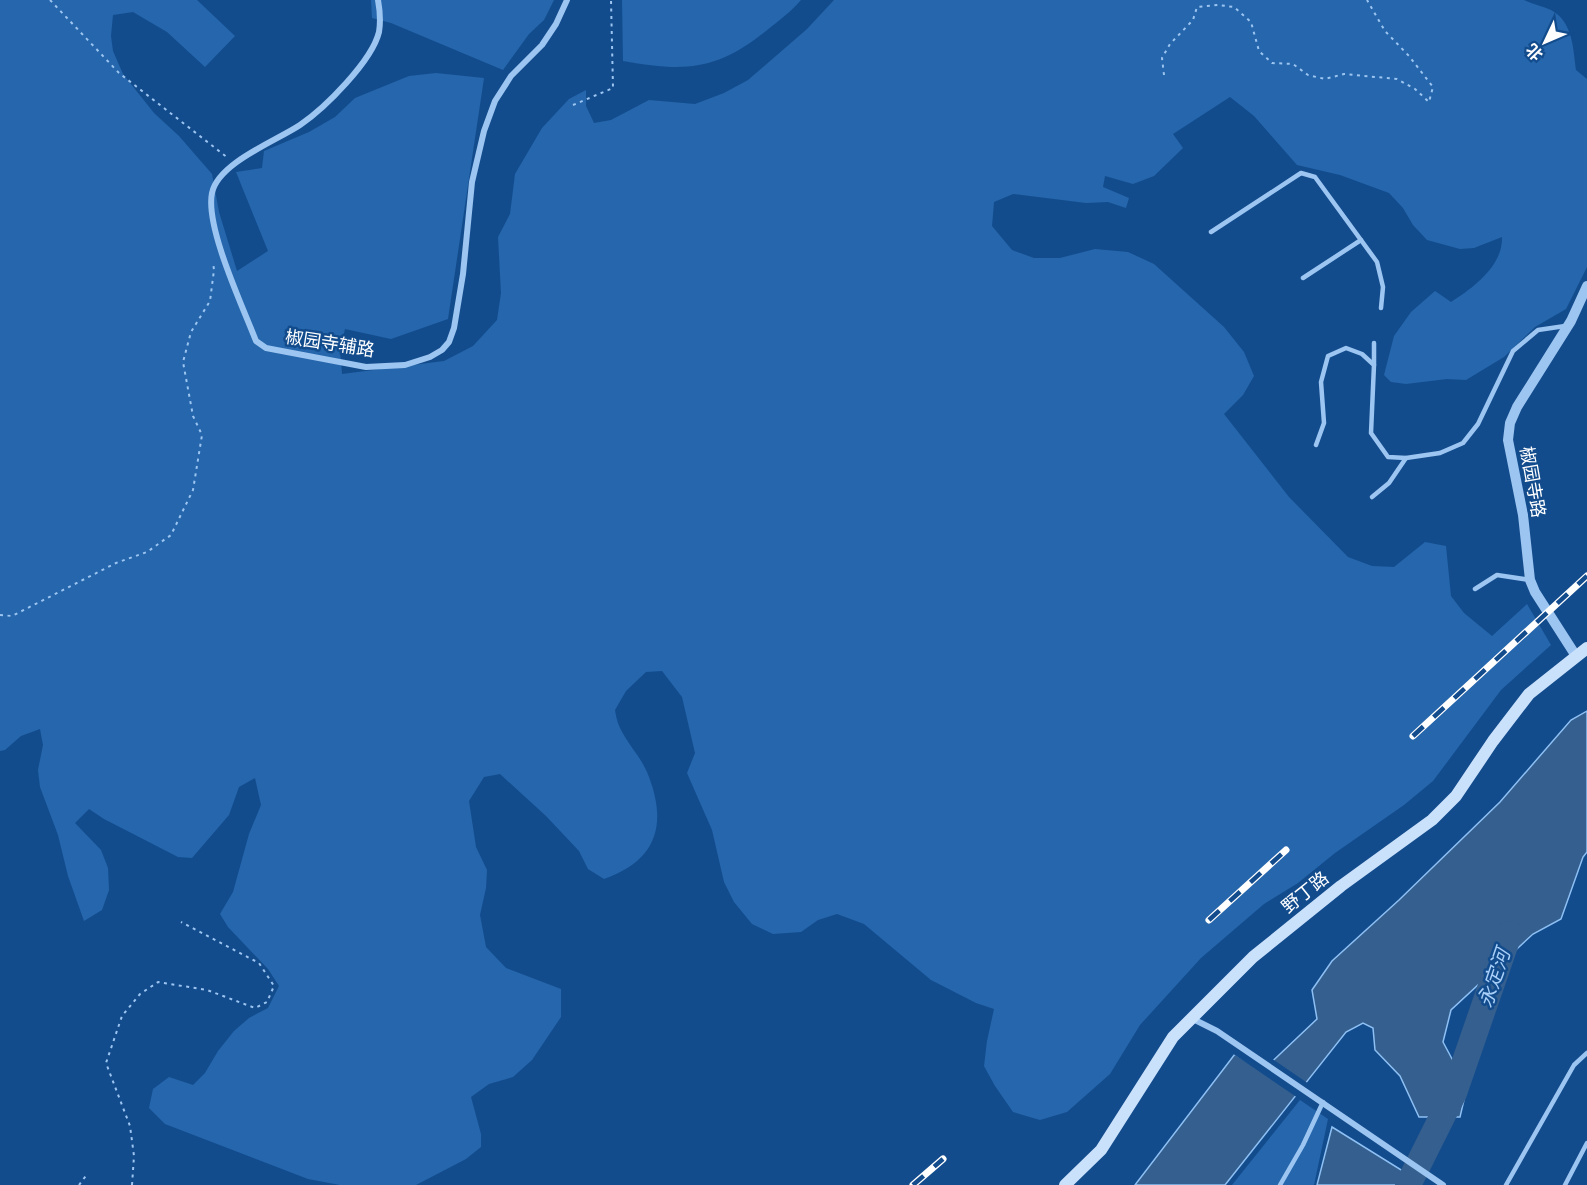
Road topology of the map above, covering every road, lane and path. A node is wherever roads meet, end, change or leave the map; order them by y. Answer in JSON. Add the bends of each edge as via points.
{"nodes":[{"id":1,"x":50,"y":0,"type":"edge"},
{"id":2,"x":378,"y":0,"type":"edge"},
{"id":3,"x":567,"y":0,"type":"edge"},
{"id":4,"x":611,"y":0,"type":"edge"},
{"id":5,"x":1367,"y":0,"type":"edge"},
{"id":6,"x":1164,"y":75,"type":"dead end"},
{"id":7,"x":573,"y":105,"type":"dead end"},
{"id":8,"x":235,"y":164,"type":"junction"},
{"id":9,"x":1211,"y":232,"type":"dead end"},
{"id":10,"x":1361,"y":240,"type":"junction"},
{"id":11,"x":212,"y":260,"type":"dead end"},
{"id":12,"x":1303,"y":278,"type":"dead end"},
{"id":13,"x":1587,"y":286,"type":"edge"},
{"id":14,"x":1381,"y":308,"type":"dead end"},
{"id":15,"x":1568,"y":326,"type":"junction"},
{"id":16,"x":1374,"y":343,"type":"dead end"},
{"id":17,"x":1374,"y":365,"type":"junction"},
{"id":18,"x":1316,"y":445,"type":"dead end"},
{"id":19,"x":1406,"y":458,"type":"junction"},
{"id":20,"x":1372,"y":497,"type":"dead end"},
{"id":21,"x":1530,"y":580,"type":"junction"},
{"id":22,"x":1475,"y":589,"type":"dead end"},
{"id":23,"x":0,"y":615,"type":"edge"},
{"id":24,"x":1587,"y":648,"type":"edge"},
{"id":25,"x":1576,"y":656,"type":"junction"},
{"id":26,"x":181,"y":922,"type":"dead end"},
{"id":27,"x":1193,"y":1019,"type":"junction"},
{"id":28,"x":1587,"y":1053,"type":"edge"},
{"id":29,"x":1323,"y":1102,"type":"junction"},
{"id":30,"x":1587,"y":1143,"type":"edge"},
{"id":31,"x":88,"y":1173,"type":"dead end"},
{"id":32,"x":80,"y":1185,"type":"edge"},
{"id":33,"x":132,"y":1185,"type":"edge"},
{"id":34,"x":1065,"y":1185,"type":"edge"},
{"id":35,"x":1280,"y":1185,"type":"edge"},
{"id":36,"x":1443,"y":1185,"type":"edge"},
{"id":37,"x":1506,"y":1185,"type":"edge"},
{"id":38,"x":1565,"y":1185,"type":"edge"}],
"edges":[{"from":1,"to":8,"type":"path","via":[[119,73]]},
{"from":2,"to":8,"type":"street","name":"椒园寺辅路","via":[[379,33],[369,54],[328,102],[302,124]]},
{"from":3,"to":8,"type":"street","name":"椒园寺辅路","via":[[542,45],[511,76],[495,101],[472,182],[454,328],[449,342],[430,357],[405,365],[366,367],[266,348],[256,341],[213,228],[212,193],[221,176]]},
{"from":4,"to":7,"type":"path","via":[[613,88]]},
{"from":5,"to":6,"type":"path","via":[[1385,31],[1433,87],[1429,102],[1397,79],[1344,74],[1325,79],[1308,75],[1293,64],[1272,63],[1259,51],[1251,22],[1234,7],[1218,5],[1197,6],[1193,20],[1162,58]]},
{"from":9,"to":10,"type":"lane","via":[[1301,173],[1315,177]]},
{"from":10,"to":12,"type":"lane"},
{"from":10,"to":14,"type":"lane","via":[[1377,262],[1383,287]]},
{"from":11,"to":23,"type":"path","via":[[210,301],[191,332],[183,362],[193,416],[202,435],[194,490],[171,535],[147,552],[116,563],[12,616]]},
{"from":13,"to":15,"type":"street","name":"椒园寺路"},
{"from":15,"to":19,"type":"lane","via":[[1538,330],[1513,351],[1478,424],[1463,443],[1440,453]]},
{"from":15,"to":21,"type":"street","name":"椒园寺路","via":[[1510,423],[1510,453],[1523,515]]},
{"from":16,"to":17,"type":"lane"},
{"from":17,"to":18,"type":"lane","via":[[1362,354],[1346,348],[1328,357],[1321,382],[1324,423]]},
{"from":17,"to":19,"type":"lane","via":[[1371,433],[1388,457]]},
{"from":19,"to":20,"type":"lane","via":[[1389,483]]},
{"from":21,"to":22,"type":"lane","via":[[1497,575]]},
{"from":21,"to":25,"type":"street","name":"椒园寺路"},
{"from":24,"to":25,"type":"main road","name":"野丁路"},
{"from":25,"to":27,"type":"main road","name":"野丁路","via":[[1529,694],[1456,796],[1440,812],[1253,957]]},
{"from":26,"to":33,"type":"path","via":[[259,963],[274,986],[267,1002],[255,1008],[207,990],[158,982],[140,994],[122,1016],[106,1062],[130,1126]]},
{"from":27,"to":29,"type":"street"},
{"from":27,"to":34,"type":"main road","name":"野丁路","via":[[1173,1037],[1101,1150]]},
{"from":28,"to":37,"type":"lane","via":[[1574,1065]]},
{"from":29,"to":35,"type":"lane"},
{"from":29,"to":36,"type":"street"},
{"from":30,"to":38,"type":"lane"},
{"from":31,"to":32,"type":"path"}]}
